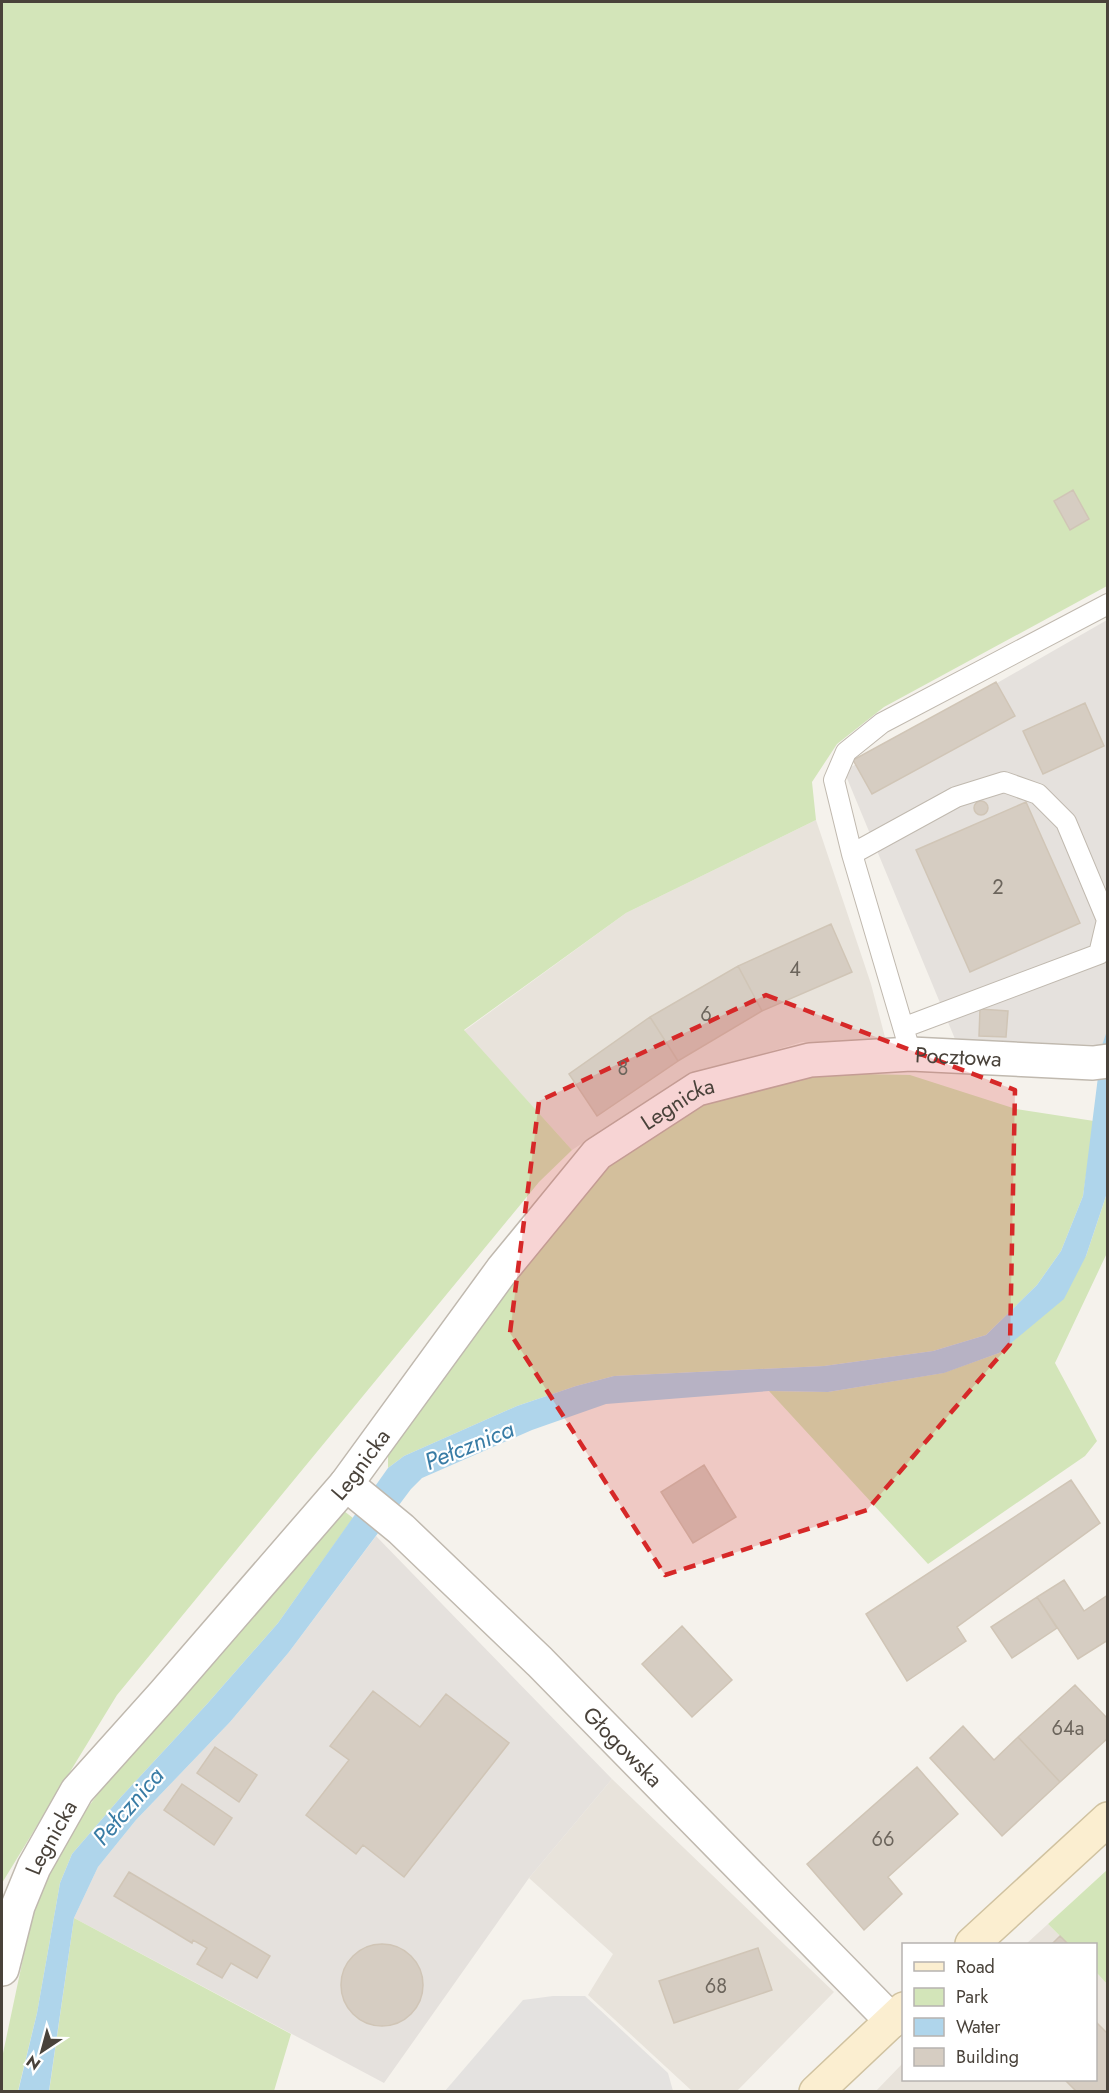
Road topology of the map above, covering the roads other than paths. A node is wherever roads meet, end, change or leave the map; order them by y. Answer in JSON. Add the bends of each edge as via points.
{"nodes":[{"id":1,"x":1107,"y":604,"type":"edge"},
{"id":2,"x":852,"y":854,"type":"junction"},
{"id":3,"x":908,"y":1040,"type":"junction"},
{"id":4,"x":810,"y":1060,"type":"joint"},
{"id":5,"x":1100,"y":1062,"type":"edge"},
{"id":6,"x":346,"y":1484,"type":"junction"},
{"id":7,"x":1107,"y":1819,"type":"edge"},
{"id":8,"x":973,"y":1943,"type":"edge"},
{"id":9,"x":2,"y":1969,"type":"edge"},
{"id":10,"x":898,"y":2015,"type":"edge"},
{"id":11,"x":816,"y":2091,"type":"edge"}],
"edges":[{"from":1,"to":2,"type":"lane","via":[[882,723],[846,752],[834,780]]},
{"from":2,"to":3,"type":"lane"},
{"from":2,"to":3,"type":"lane","via":[[956,796],[1004,782],[1038,794],[1066,822],[1107,920],[1099,954]]},
{"from":3,"to":4,"type":"street","name":"Pocztowa"},
{"from":3,"to":5,"type":"street","name":"Pocztowa"},
{"from":4,"to":6,"type":"street","name":"Legnicka","via":[[697,1089],[597,1154],[501,1270]]},
{"from":6,"to":9,"type":"street","name":"Legnicka","via":[[77,1791],[34,1867],[18,1906]]},
{"from":6,"to":10,"type":"street","name":"Głogowska","via":[[401,1529],[540,1662]]},
{"from":7,"to":8,"type":"main road"},
{"from":10,"to":11,"type":"main road"}]}
